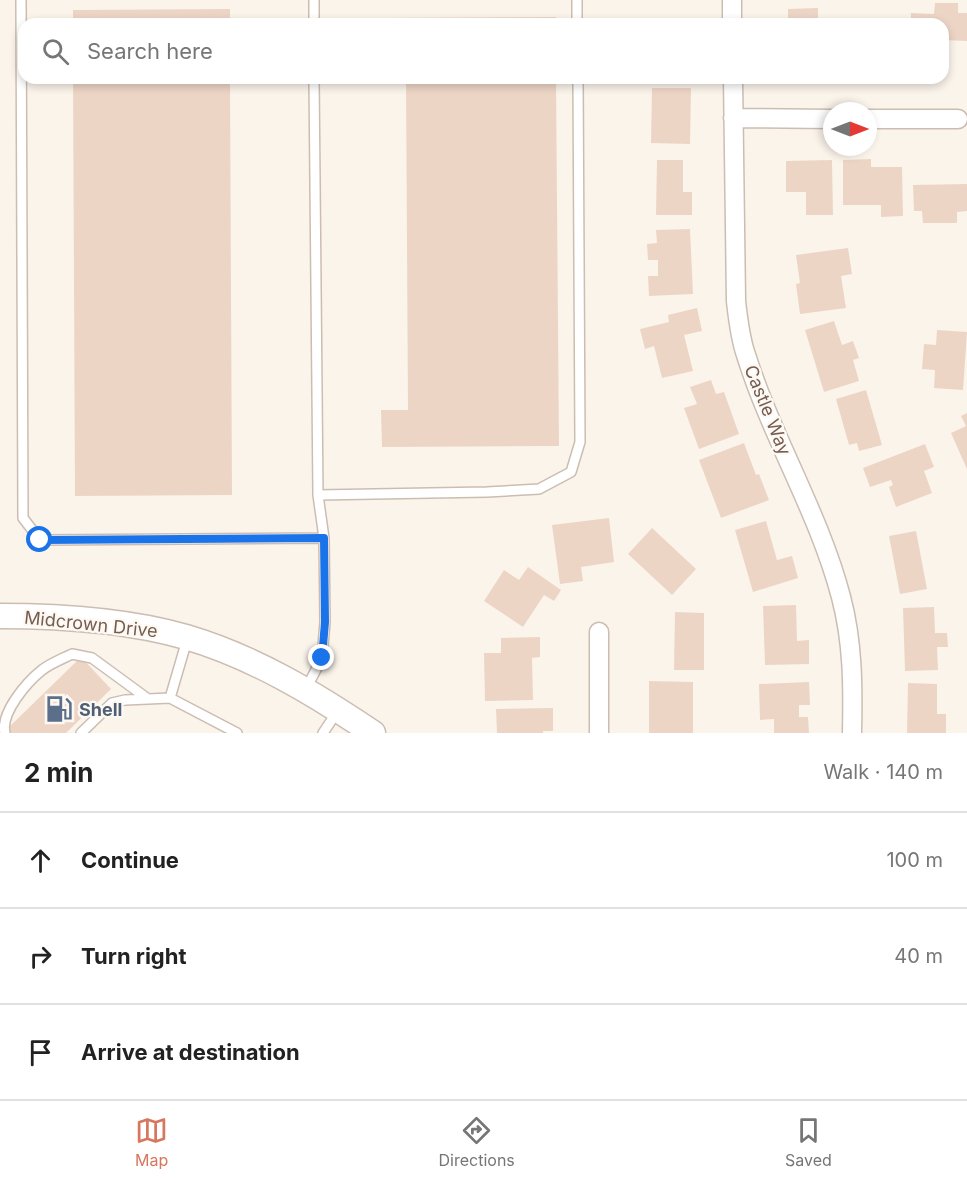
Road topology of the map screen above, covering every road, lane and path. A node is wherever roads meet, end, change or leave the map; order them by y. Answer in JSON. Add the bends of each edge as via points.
{"nodes":[{"id":1,"x":21,"y":0,"type":"edge"},
{"id":2,"x":314,"y":0,"type":"edge"},
{"id":3,"x":577,"y":0,"type":"edge"},
{"id":4,"x":732,"y":0,"type":"edge"},
{"id":5,"x":21,"y":18,"type":"edge"},
{"id":6,"x":314,"y":18,"type":"edge"},
{"id":7,"x":577,"y":18,"type":"edge"},
{"id":8,"x":732,"y":18,"type":"edge"},
{"id":9,"x":21,"y":84,"type":"edge"},
{"id":10,"x":314,"y":84,"type":"edge"},
{"id":11,"x":578,"y":84,"type":"edge"},
{"id":12,"x":733,"y":84,"type":"edge"},
{"id":13,"x":733,"y":118,"type":"junction"},
{"id":14,"x":823,"y":119,"type":"edge"},
{"id":15,"x":877,"y":119,"type":"edge"},
{"id":16,"x":958,"y":119,"type":"dead end"},
{"id":17,"x":318,"y":495,"type":"junction"},
{"id":18,"x":324,"y":538,"type":"junction"},
{"id":19,"x":0,"y":616,"type":"edge"},
{"id":20,"x":599,"y":632,"type":"dead end"},
{"id":21,"x":187,"y":638,"type":"junction"},
{"id":22,"x":306,"y":690,"type":"junction"},
{"id":23,"x":170,"y":698,"type":"junction"},
{"id":24,"x":148,"y":699,"type":"junction"},
{"id":25,"x":339,"y":710,"type":"junction"},
{"id":26,"x":5,"y":733,"type":"edge"},
{"id":27,"x":81,"y":733,"type":"edge"},
{"id":28,"x":237,"y":733,"type":"edge"},
{"id":29,"x":323,"y":733,"type":"edge"},
{"id":30,"x":373,"y":733,"type":"edge"},
{"id":31,"x":599,"y":733,"type":"edge"},
{"id":32,"x":852,"y":733,"type":"edge"}],
"edges":[{"from":1,"to":5,"type":"lane"},
{"from":2,"to":6,"type":"lane"},
{"from":3,"to":7,"type":"lane"},
{"from":4,"to":8,"type":"street"},
{"from":9,"to":18,"type":"lane","via":[[23,518],[40,540]]},
{"from":10,"to":17,"type":"lane"},
{"from":11,"to":17,"type":"lane","via":[[580,442],[571,472],[539,489]]},
{"from":12,"to":13,"type":"street","name":"Castle Way"},
{"from":13,"to":14,"type":"street"},
{"from":13,"to":32,"type":"street","name":"Castle Way","via":[[739,328],[745,354],[830,559],[842,598],[853,677]]},
{"from":15,"to":16,"type":"street"},
{"from":17,"to":18,"type":"lane"},
{"from":18,"to":22,"type":"lane","via":[[322,658]]},
{"from":19,"to":21,"type":"street","name":"Midcrown Drive","via":[[112,623]]},
{"from":20,"to":31,"type":"street"},
{"from":21,"to":22,"type":"street","name":"Midcrown Drive","via":[[237,656]]},
{"from":21,"to":23,"type":"lane"},
{"from":22,"to":25,"type":"street","name":"Midcrown Drive"},
{"from":23,"to":24,"type":"lane"},
{"from":23,"to":28,"type":"lane"},
{"from":24,"to":26,"type":"lane","via":[[92,658],[72,654],[42,670],[14,701],[3,725]]},
{"from":24,"to":27,"type":"lane","via":[[112,703]]},
{"from":25,"to":29,"type":"lane"},
{"from":25,"to":30,"type":"street","name":"Midcrown Drive"}]}
